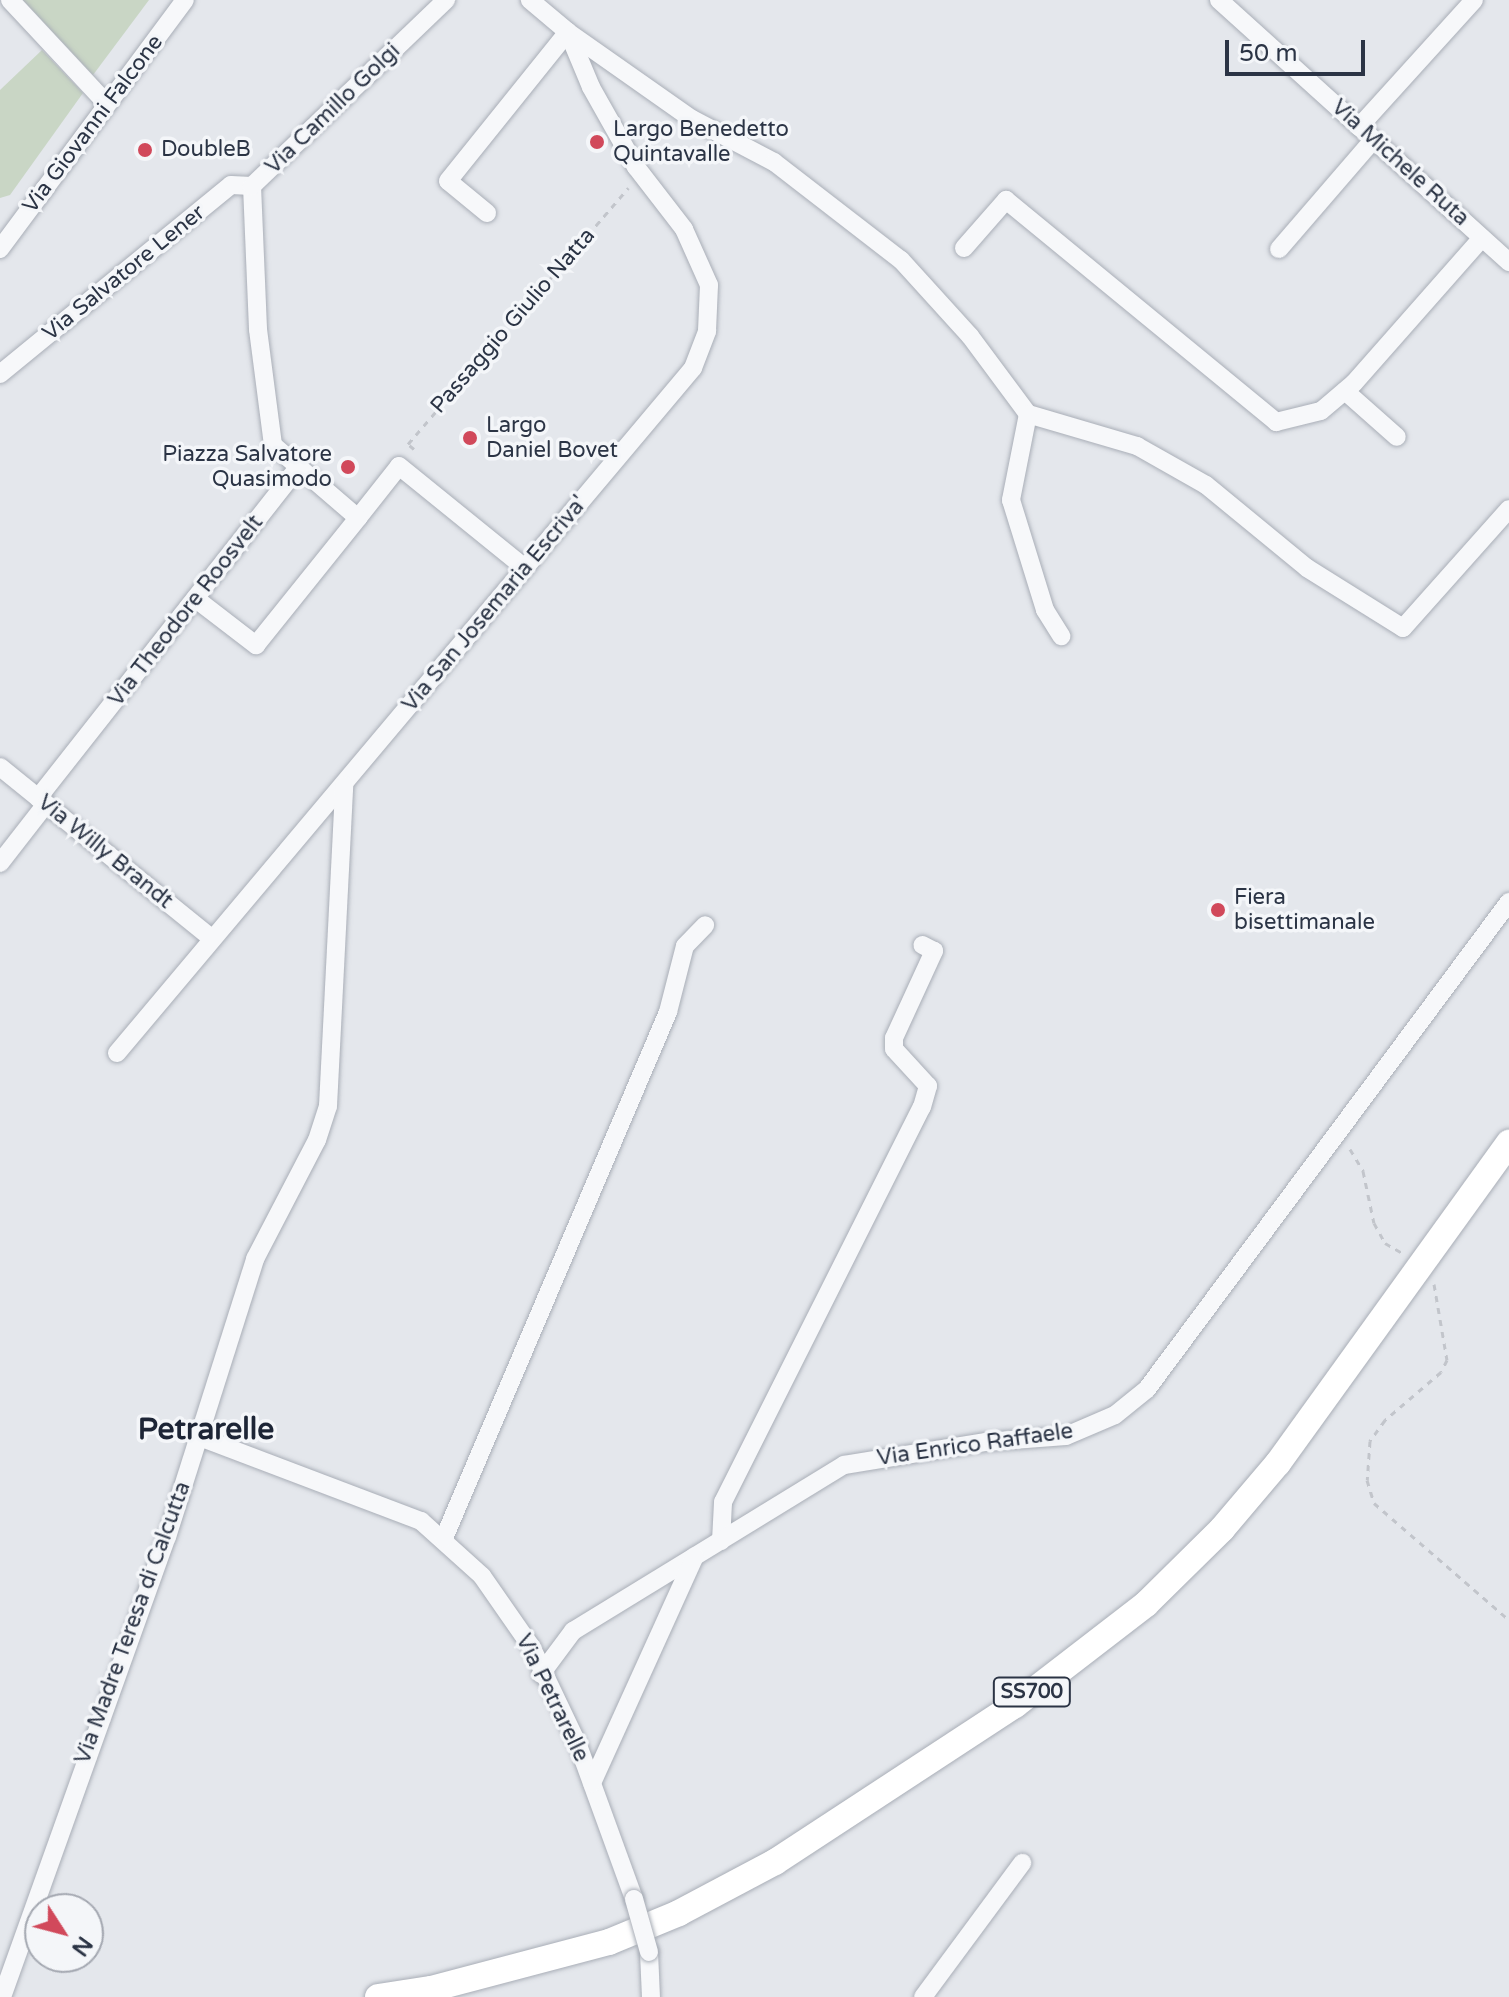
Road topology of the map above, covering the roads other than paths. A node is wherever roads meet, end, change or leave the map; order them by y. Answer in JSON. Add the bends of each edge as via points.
{"nodes":[{"id":1,"x":10,"y":0,"type":"edge"},
{"id":2,"x":185,"y":0,"type":"edge"},
{"id":3,"x":446,"y":0,"type":"edge"},
{"id":4,"x":530,"y":0,"type":"edge"},
{"id":5,"x":1219,"y":0,"type":"edge"},
{"id":6,"x":1474,"y":0,"type":"edge"},
{"id":7,"x":568,"y":32,"type":"junction"},
{"id":8,"x":107,"y":104,"type":"junction"},
{"id":9,"x":1359,"y":127,"type":"junction"},
{"id":10,"x":1373,"y":140,"type":"junction"},
{"id":11,"x":252,"y":186,"type":"junction"},
{"id":12,"x":487,"y":213,"type":"dead end"},
{"id":13,"x":1482,"y":238,"type":"junction"},
{"id":14,"x":964,"y":248,"type":"dead end"},
{"id":15,"x":0,"y":249,"type":"edge"},
{"id":16,"x":1279,"y":249,"type":"dead end"},
{"id":17,"x":1509,"y":262,"type":"edge"},
{"id":18,"x":0,"y":374,"type":"edge"},
{"id":19,"x":1345,"y":391,"type":"junction"},
{"id":20,"x":1028,"y":414,"type":"junction"},
{"id":21,"x":1397,"y":437,"type":"dead end"},
{"id":22,"x":298,"y":468,"type":"junction"},
{"id":23,"x":1509,"y":509,"type":"edge"},
{"id":24,"x":358,"y":518,"type":"junction"},
{"id":25,"x":525,"y":568,"type":"junction"},
{"id":26,"x":196,"y":599,"type":"junction"},
{"id":27,"x":1061,"y":636,"type":"dead end"},
{"id":28,"x":0,"y":767,"type":"edge"},
{"id":29,"x":344,"y":785,"type":"junction"},
{"id":30,"x":42,"y":801,"type":"junction"},
{"id":31,"x":0,"y":863,"type":"edge"},
{"id":32,"x":1509,"y":902,"type":"edge"},
{"id":33,"x":705,"y":925,"type":"dead end"},
{"id":34,"x":210,"y":937,"type":"junction"},
{"id":35,"x":922,"y":945,"type":"dead end"},
{"id":36,"x":117,"y":1053,"type":"dead end"},
{"id":37,"x":1509,"y":1143,"type":"edge"},
{"id":38,"x":197,"y":1436,"type":"junction"},
{"id":39,"x":444,"y":1538,"type":"junction"},
{"id":40,"x":721,"y":1541,"type":"junction"},
{"id":41,"x":695,"y":1556,"type":"junction"},
{"id":42,"x":541,"y":1674,"type":"junction"},
{"id":43,"x":592,"y":1783,"type":"junction"},
{"id":44,"x":1022,"y":1863,"type":"dead end"},
{"id":45,"x":2,"y":1997,"type":"edge"},
{"id":46,"x":378,"y":1997,"type":"edge"},
{"id":47,"x":651,"y":1997,"type":"edge"},
{"id":48,"x":923,"y":1997,"type":"edge"}],
"edges":[{"from":1,"to":8,"type":"street"},
{"from":2,"to":8,"type":"street","name":"Via Giovanni Falcone"},
{"from":3,"to":11,"type":"street","name":"Via Camillo Golgi"},
{"from":4,"to":7,"type":"street","name":"Via San Josemaria Escriva'"},
{"from":5,"to":9,"type":"street","name":"Via Michele Ruta"},
{"from":6,"to":9,"type":"street"},
{"from":7,"to":12,"type":"street","via":[[448,181]]},
{"from":7,"to":20,"type":"street","via":[[692,119],[774,162],[901,260],[970,336]]},
{"from":7,"to":25,"type":"street","name":"Via San Josemaria Escriva'","via":[[591,87],[636,167],[684,229],[709,285],[707,331],[693,368]]},
{"from":8,"to":15,"type":"street","name":"Via Giovanni Falcone"},
{"from":9,"to":10,"type":"street","name":"Via Michele Ruta"},
{"from":10,"to":13,"type":"street","name":"Via Michele Ruta"},
{"from":10,"to":16,"type":"street"},
{"from":11,"to":18,"type":"street","name":"Via Salvatore Lener","via":[[231,185]]},
{"from":11,"to":22,"type":"street","name":"Via Camillo Golgi","via":[[258,329],[273,445]]},
{"from":13,"to":17,"type":"street","name":"Via Michele Ruta"},
{"from":13,"to":19,"type":"street"},
{"from":14,"to":19,"type":"street","via":[[1006,200],[1276,422],[1321,411]]},
{"from":19,"to":21,"type":"street"},
{"from":20,"to":23,"type":"street","via":[[1137,446],[1192,478],[1307,568],[1403,628]]},
{"from":20,"to":27,"type":"street","via":[[1011,500],[1045,610]]},
{"from":22,"to":24,"type":"street"},
{"from":22,"to":26,"type":"street","name":"Via Theodore Roosvelt"},
{"from":24,"to":25,"type":"street","via":[[399,466]]},
{"from":24,"to":26,"type":"street","via":[[256,645]]},
{"from":25,"to":29,"type":"street","name":"Via San Josemaria Escriva'"},
{"from":26,"to":30,"type":"street","name":"Via Theodore Roosvelt"},
{"from":28,"to":30,"type":"street","name":"Via Willy Brandt"},
{"from":29,"to":34,"type":"street","name":"Via San Josemaria Escriva'"},
{"from":29,"to":38,"type":"street","name":"Via Madre Teresa di Calcutta","via":[[328,1106],[317,1140],[255,1259]]},
{"from":30,"to":31,"type":"street","name":"Via Theodore Roosvelt"},
{"from":30,"to":34,"type":"street","name":"Via Willy Brandt"},
{"from":32,"to":40,"type":"street","name":"Via Enrico Raffaele","via":[[1147,1389],[1115,1415],[1066,1436],[986,1442],[844,1465]]},
{"from":33,"to":39,"type":"street","via":[[685,946],[668,1012]]},
{"from":34,"to":36,"type":"street","name":"Via San Josemaria Escriva'"},
{"from":35,"to":40,"type":"street","via":[[934,951],[894,1038],[894,1049],[928,1086],[922,1107],[723,1502]]},
{"from":37,"to":46,"type":"highway","number":"SS700","via":[[1278,1463],[1222,1529],[1146,1604],[1015,1705],[775,1862],[679,1913],[609,1942],[431,1989]]},
{"from":38,"to":39,"type":"street","name":"Via Petrarelle","via":[[359,1495],[421,1521]]},
{"from":38,"to":45,"type":"street","name":"Via Madre Teresa di Calcutta","via":[[167,1537]]},
{"from":39,"to":42,"type":"street","name":"Via Petrarelle","via":[[482,1576],[532,1648]]},
{"from":40,"to":41,"type":"street","name":"Via Enrico Raffaele"},
{"from":41,"to":42,"type":"street","name":"Via Enrico Raffaele","via":[[573,1631]]},
{"from":41,"to":43,"type":"street"},
{"from":42,"to":43,"type":"street","name":"Via Petrarelle"},
{"from":43,"to":47,"type":"street","name":"Via Petrarelle","bridge":true,"via":[[649,1952]]},
{"from":44,"to":48,"type":"street"}]}
